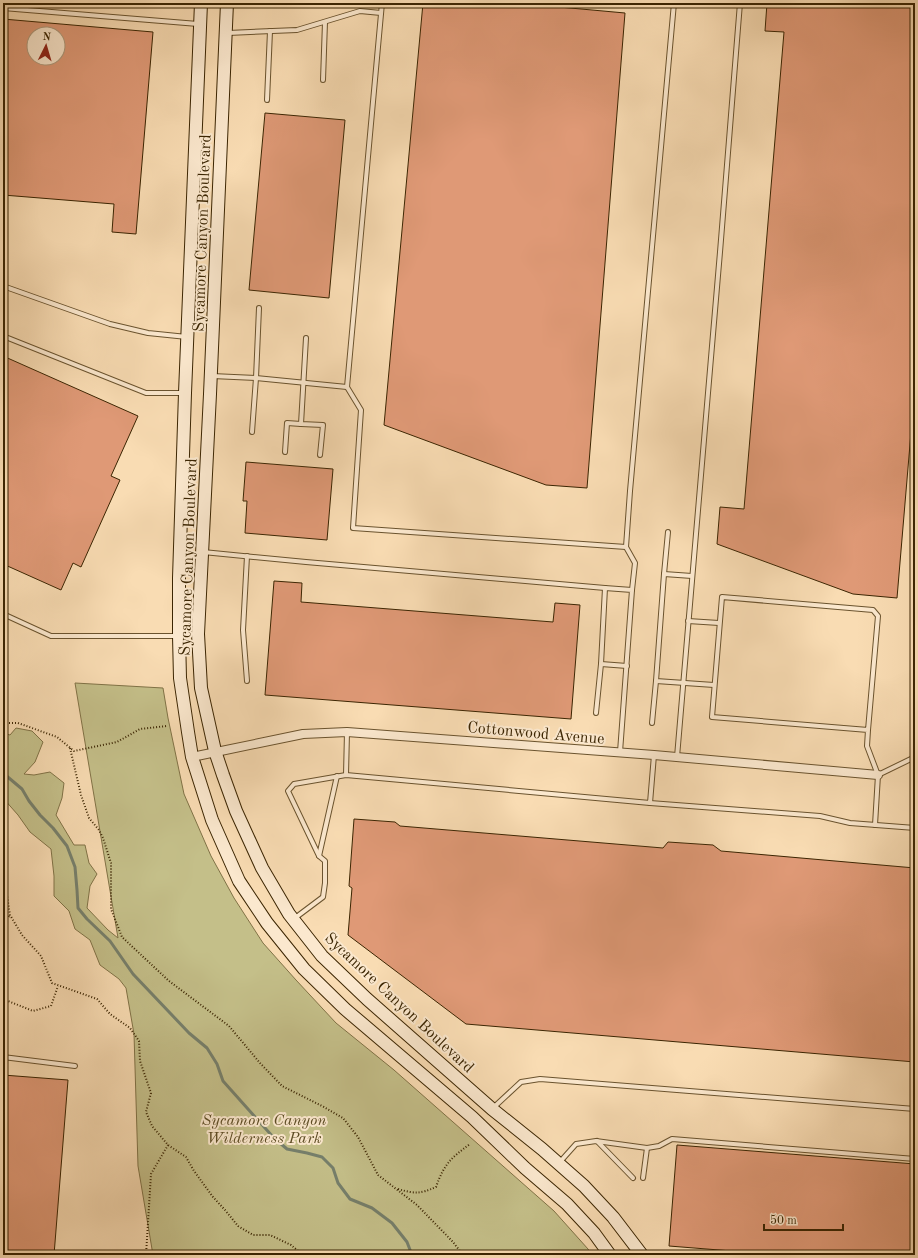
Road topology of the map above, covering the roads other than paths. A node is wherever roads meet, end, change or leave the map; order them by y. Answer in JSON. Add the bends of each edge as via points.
{"nodes":[{"id":1,"x":201,"y":3,"type":"edge"},
{"id":2,"x":227,"y":3,"type":"edge"},
{"id":3,"x":382,"y":3,"type":"edge"},
{"id":4,"x":674,"y":3,"type":"edge"},
{"id":5,"x":740,"y":3,"type":"edge"},
{"id":6,"x":3,"y":8,"type":"edge"},
{"id":7,"x":381,"y":13,"type":"junction"},
{"id":8,"x":325,"y":22,"type":"junction"},
{"id":9,"x":200,"y":24,"type":"junction"},
{"id":10,"x":270,"y":31,"type":"junction"},
{"id":11,"x":226,"y":33,"type":"junction"},
{"id":12,"x":323,"y":80,"type":"dead end"},
{"id":13,"x":267,"y":100,"type":"dead end"},
{"id":14,"x":3,"y":286,"type":"edge"},
{"id":15,"x":259,"y":308,"type":"dead end"},
{"id":16,"x":3,"y":336,"type":"edge"},
{"id":17,"x":187,"y":337,"type":"junction"},
{"id":18,"x":306,"y":338,"type":"dead end"},
{"id":19,"x":211,"y":376,"type":"junction"},
{"id":20,"x":256,"y":378,"type":"junction"},
{"id":21,"x":304,"y":382,"type":"junction"},
{"id":22,"x":347,"y":387,"type":"junction"},
{"id":23,"x":185,"y":394,"type":"junction"},
{"id":24,"x":301,"y":424,"type":"junction"},
{"id":25,"x":252,"y":432,"type":"dead end"},
{"id":26,"x":284,"y":452,"type":"dead end"},
{"id":27,"x":320,"y":455,"type":"dead end"},
{"id":28,"x":668,"y":532,"type":"dead end"},
{"id":29,"x":626,"y":547,"type":"junction"},
{"id":30,"x":201,"y":552,"type":"junction"},
{"id":31,"x":247,"y":556,"type":"junction"},
{"id":32,"x":664,"y":574,"type":"junction"},
{"id":33,"x":692,"y":576,"type":"junction"},
{"id":34,"x":605,"y":588,"type":"junction"},
{"id":35,"x":632,"y":590,"type":"junction"},
{"id":36,"x":3,"y":614,"type":"edge"},
{"id":37,"x":688,"y":621,"type":"junction"},
{"id":38,"x":719,"y":623,"type":"junction"},
{"id":39,"x":179,"y":636,"type":"junction"},
{"id":40,"x":601,"y":664,"type":"junction"},
{"id":41,"x":627,"y":666,"type":"junction"},
{"id":42,"x":248,"y":681,"type":"dead end"},
{"id":43,"x":656,"y":681,"type":"junction"},
{"id":44,"x":683,"y":683,"type":"junction"},
{"id":45,"x":714,"y":685,"type":"junction"},
{"id":46,"x":596,"y":714,"type":"dead end"},
{"id":47,"x":652,"y":723,"type":"dead end"},
{"id":48,"x":868,"y":730,"type":"junction"},
{"id":49,"x":347,"y":732,"type":"junction"},
{"id":50,"x":215,"y":751,"type":"junction"},
{"id":51,"x":620,"y":753,"type":"junction"},
{"id":52,"x":654,"y":755,"type":"junction"},
{"id":53,"x":192,"y":756,"type":"junction"},
{"id":54,"x":677,"y":757,"type":"junction"},
{"id":55,"x":915,"y":757,"type":"edge"},
{"id":56,"x":346,"y":775,"type":"junction"},
{"id":57,"x":878,"y":775,"type":"junction"},
{"id":58,"x":337,"y":776,"type":"junction"},
{"id":59,"x":650,"y":803,"type":"junction"},
{"id":60,"x":875,"y":825,"type":"junction"},
{"id":61,"x":915,"y":828,"type":"edge"},
{"id":62,"x":319,"y":856,"type":"junction"},
{"id":63,"x":293,"y":920,"type":"junction"},
{"id":64,"x":3,"y":1057,"type":"edge"},
{"id":65,"x":75,"y":1066,"type":"dead end"},
{"id":66,"x":492,"y":1109,"type":"junction"},
{"id":67,"x":915,"y":1110,"type":"edge"},
{"id":68,"x":596,"y":1141,"type":"junction"},
{"id":69,"x":647,"y":1148,"type":"junction"},
{"id":70,"x":915,"y":1159,"type":"edge"},
{"id":71,"x":558,"y":1163,"type":"junction"},
{"id":72,"x":633,"y":1178,"type":"dead end"},
{"id":73,"x":642,"y":1178,"type":"dead end"},
{"id":74,"x":610,"y":1255,"type":"edge"},
{"id":75,"x":642,"y":1255,"type":"edge"}],
"edges":[{"from":1,"to":9,"type":"main road","name":"Sycamore Canyon Boulevard"},
{"from":2,"to":11,"type":"main road","name":"Sycamore Canyon Boulevard"},
{"from":3,"to":7,"type":"lane"},
{"from":4,"to":29,"type":"lane"},
{"from":5,"to":33,"type":"lane"},
{"from":6,"to":9,"type":"lane"},
{"from":7,"to":8,"type":"lane","via":[[360,11]]},
{"from":7,"to":22,"type":"lane"},
{"from":8,"to":10,"type":"lane","via":[[297,30]]},
{"from":8,"to":12,"type":"lane"},
{"from":9,"to":17,"type":"main road","name":"Sycamore Canyon Boulevard"},
{"from":10,"to":11,"type":"lane"},
{"from":10,"to":13,"type":"lane"},
{"from":11,"to":19,"type":"main road","name":"Sycamore Canyon Boulevard"},
{"from":14,"to":17,"type":"lane","via":[[110,324],[148,334]]},
{"from":15,"to":20,"type":"lane"},
{"from":16,"to":23,"type":"lane","via":[[146,393]]},
{"from":17,"to":23,"type":"main road","name":"Sycamore Canyon Boulevard"},
{"from":18,"to":21,"type":"lane"},
{"from":19,"to":20,"type":"lane"},
{"from":19,"to":30,"type":"main road","name":"Sycamore Canyon Boulevard"},
{"from":20,"to":21,"type":"lane"},
{"from":20,"to":25,"type":"lane"},
{"from":21,"to":22,"type":"lane"},
{"from":21,"to":24,"type":"lane"},
{"from":22,"to":29,"type":"lane","via":[[361,410],[353,528]]},
{"from":23,"to":39,"type":"main road","name":"Sycamore Canyon Boulevard"},
{"from":24,"to":26,"type":"lane","via":[[287,423]]},
{"from":24,"to":27,"type":"lane","via":[[323,425]]},
{"from":28,"to":32,"type":"lane"},
{"from":29,"to":35,"type":"lane","via":[[635,563]]},
{"from":30,"to":31,"type":"lane"},
{"from":30,"to":50,"type":"main road","name":"Sycamore Canyon Boulevard","via":[[198,634],[201,688]]},
{"from":31,"to":34,"type":"lane"},
{"from":31,"to":42,"type":"lane","via":[[243,630]]},
{"from":32,"to":33,"type":"lane"},
{"from":32,"to":43,"type":"lane"},
{"from":33,"to":37,"type":"lane"},
{"from":34,"to":35,"type":"lane"},
{"from":34,"to":40,"type":"lane"},
{"from":35,"to":41,"type":"lane"},
{"from":36,"to":39,"type":"lane","via":[[51,636]]},
{"from":37,"to":38,"type":"lane"},
{"from":37,"to":44,"type":"lane"},
{"from":38,"to":45,"type":"lane"},
{"from":38,"to":48,"type":"lane","via":[[722,597],[873,610],[878,616]]},
{"from":39,"to":53,"type":"main road","name":"Sycamore Canyon Boulevard","via":[[180,678]]},
{"from":40,"to":41,"type":"lane"},
{"from":40,"to":46,"type":"lane"},
{"from":41,"to":51,"type":"lane"},
{"from":43,"to":44,"type":"lane"},
{"from":43,"to":47,"type":"lane"},
{"from":44,"to":45,"type":"lane"},
{"from":44,"to":54,"type":"lane"},
{"from":45,"to":48,"type":"lane","via":[[712,717]]},
{"from":48,"to":57,"type":"lane","via":[[866,746]]},
{"from":49,"to":50,"type":"street","name":"Cottonwood Avenue","via":[[303,734]]},
{"from":49,"to":51,"type":"street","name":"Cottonwood Avenue"},
{"from":49,"to":56,"type":"lane"},
{"from":50,"to":53,"type":"street","name":"Cottonwood Avenue"},
{"from":50,"to":63,"type":"main road","name":"Sycamore Canyon Boulevard","via":[[236,811],[262,868]]},
{"from":51,"to":52,"type":"street","name":"Cottonwood Avenue"},
{"from":52,"to":54,"type":"street","name":"Cottonwood Avenue"},
{"from":52,"to":59,"type":"lane"},
{"from":53,"to":74,"type":"main road","name":"Sycamore Canyon Boulevard","via":[[212,820],[239,881],[267,923],[304,970],[345,1009],[472,1117],[566,1204]]},
{"from":54,"to":57,"type":"street","name":"Cottonwood Avenue"},
{"from":55,"to":57,"type":"lane"},
{"from":56,"to":58,"type":"lane"},
{"from":56,"to":59,"type":"lane"},
{"from":57,"to":60,"type":"lane"},
{"from":58,"to":62,"type":"lane"},
{"from":58,"to":62,"type":"lane","via":[[294,784],[288,791]]},
{"from":59,"to":60,"type":"lane","via":[[820,816],[850,823]]},
{"from":60,"to":61,"type":"lane"},
{"from":62,"to":63,"type":"lane","via":[[325,861],[323,898]]},
{"from":63,"to":66,"type":"main road","name":"Sycamore Canyon Boulevard","via":[[328,961],[367,999]]},
{"from":64,"to":65,"type":"lane"},
{"from":66,"to":67,"type":"lane","via":[[521,1082],[540,1079]]},
{"from":66,"to":71,"type":"main road","name":"Sycamore Canyon Boulevard"},
{"from":68,"to":69,"type":"lane"},
{"from":68,"to":71,"type":"lane","via":[[576,1144]]},
{"from":68,"to":72,"type":"lane"},
{"from":69,"to":70,"type":"lane","via":[[659,1146],[672,1139]]},
{"from":69,"to":73,"type":"lane"},
{"from":71,"to":75,"type":"main road","name":"Sycamore Canyon Boulevard","via":[[613,1217]]}]}
